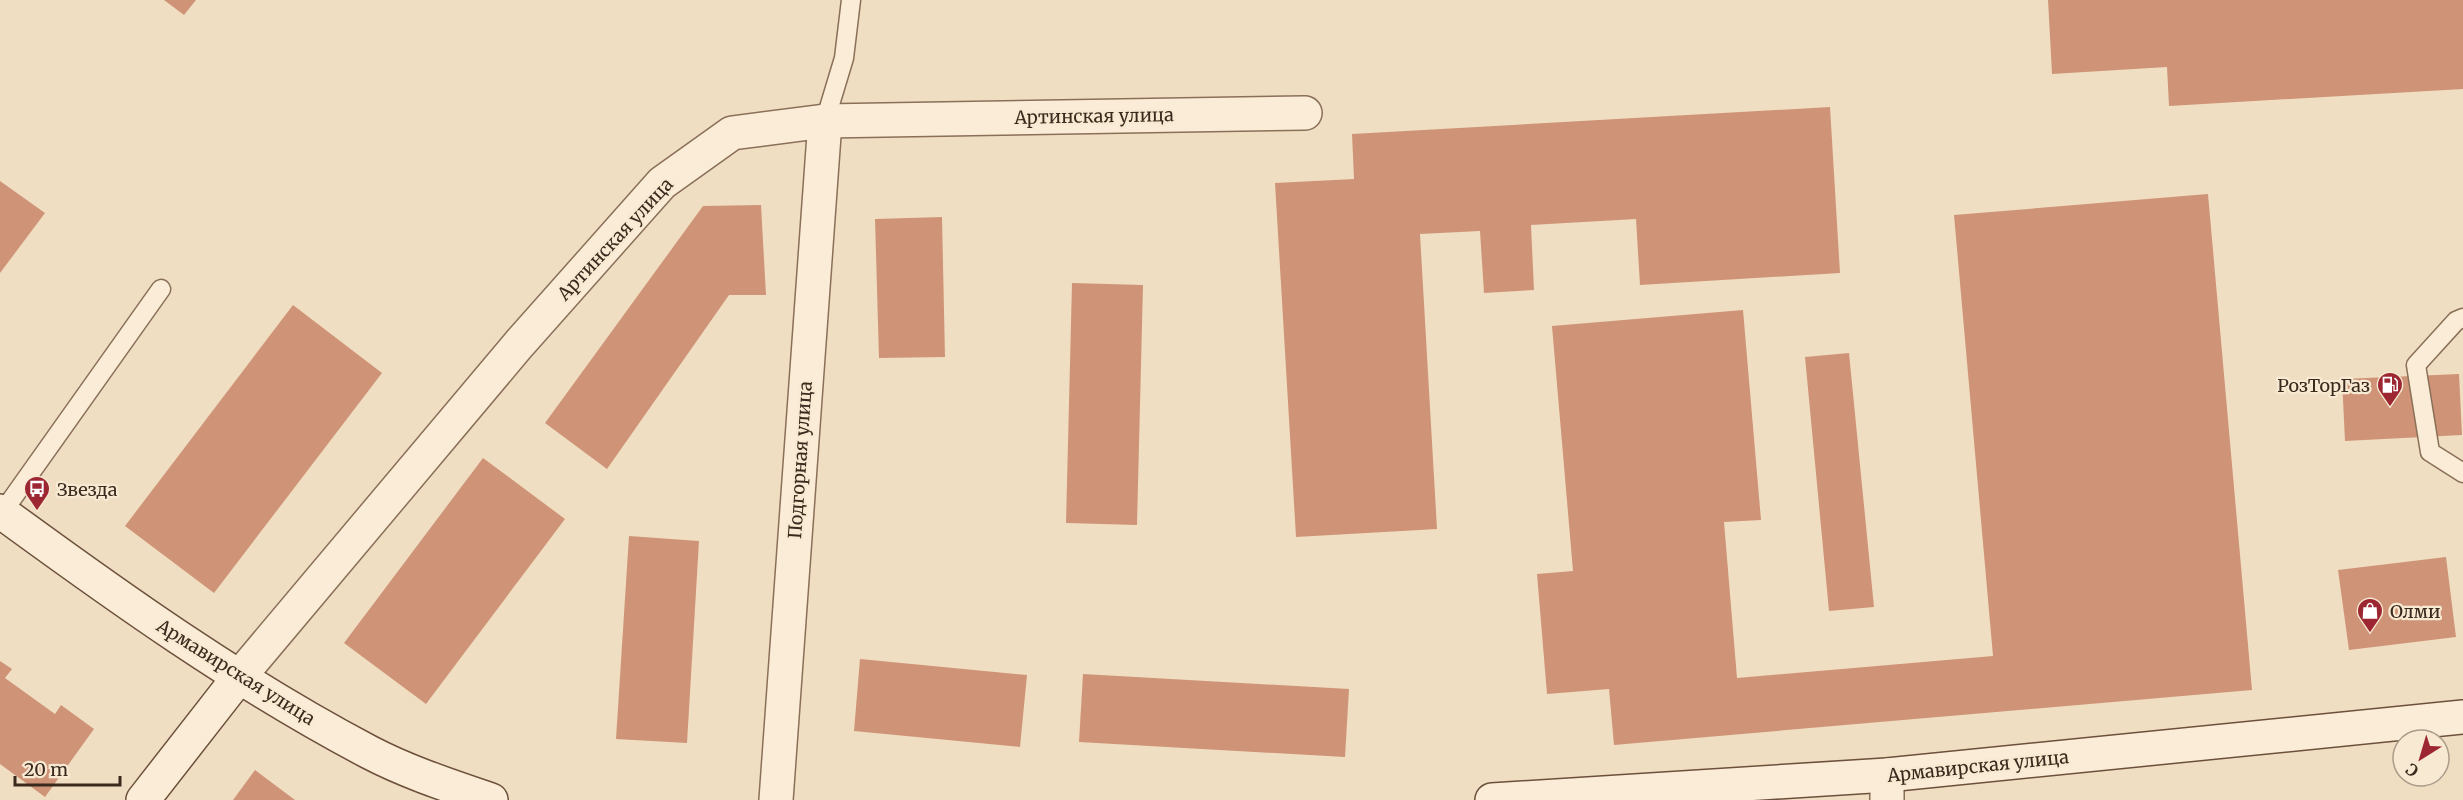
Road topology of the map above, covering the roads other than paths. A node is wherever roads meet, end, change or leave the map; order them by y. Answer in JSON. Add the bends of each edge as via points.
{"nodes":[{"id":1,"x":851,"y":0,"type":"edge"},
{"id":2,"x":1305,"y":113,"type":"dead end"},
{"id":3,"x":825,"y":121,"type":"junction"},
{"id":4,"x":161,"y":290,"type":"dead end"},
{"id":5,"x":2463,"y":318,"type":"edge"},
{"id":6,"x":2463,"y":473,"type":"edge"},
{"id":7,"x":1,"y":512,"type":"edge"},
{"id":8,"x":239,"y":677,"type":"junction"},
{"id":9,"x":2463,"y":717,"type":"edge"},
{"id":10,"x":1887,"y":787,"type":"edge"},
{"id":11,"x":143,"y":800,"type":"edge"},
{"id":12,"x":491,"y":800,"type":"edge"},
{"id":13,"x":776,"y":800,"type":"edge"},
{"id":14,"x":1492,"y":800,"type":"edge"}],
"edges":[{"from":1,"to":3,"type":"lane","via":[[844,58]]},
{"from":2,"to":3,"type":"street","name":"Артинская улица"},
{"from":3,"to":8,"type":"street","name":"Артинская улица","via":[[732,133],[662,183],[519,344]]},
{"from":3,"to":13,"type":"street","name":"Подгорная улица"},
{"from":4,"to":7,"type":"lane"},
{"from":5,"to":6,"type":"lane","via":[[2416,365],[2430,452]]},
{"from":7,"to":8,"type":"street","name":"Армавирская улица","via":[[170,633]]},
{"from":8,"to":11,"type":"street","name":"Артинская улица"},
{"from":8,"to":12,"type":"street","name":"Армавирская улица","via":[[370,753]]},
{"from":9,"to":10,"type":"street","name":"Армавирская улица"},
{"from":10,"to":14,"type":"street","name":"Армавирская улица"}]}
